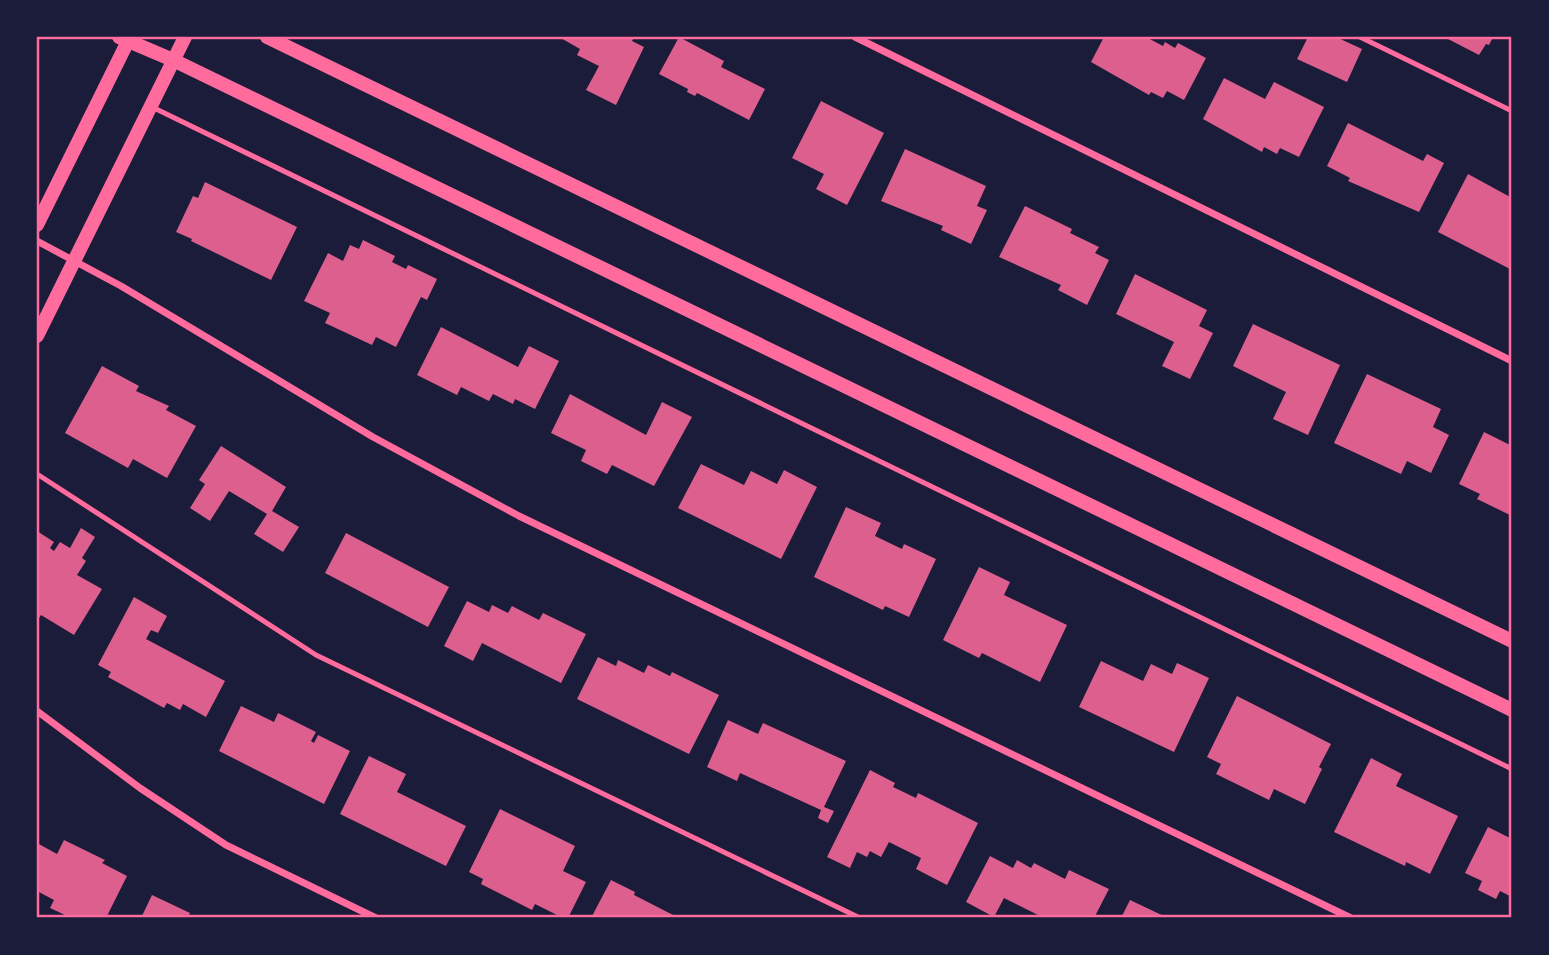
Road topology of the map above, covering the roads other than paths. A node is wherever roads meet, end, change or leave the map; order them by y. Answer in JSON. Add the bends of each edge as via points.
{"nodes":[{"id":1,"x":185,"y":37,"type":"edge"},
{"id":2,"x":267,"y":37,"type":"edge"},
{"id":3,"x":855,"y":37,"type":"edge"},
{"id":4,"x":1360,"y":37,"type":"edge"},
{"id":5,"x":126,"y":38,"type":"edge"},
{"id":6,"x":173,"y":60,"type":"junction"},
{"id":7,"x":150,"y":106,"type":"junction"},
{"id":8,"x":1512,"y":111,"type":"edge"},
{"id":9,"x":37,"y":225,"type":"edge"},
{"id":10,"x":37,"y":241,"type":"edge"},
{"id":11,"x":75,"y":260,"type":"junction"},
{"id":12,"x":37,"y":336,"type":"edge"},
{"id":13,"x":1512,"y":361,"type":"edge"},
{"id":14,"x":37,"y":474,"type":"edge"},
{"id":15,"x":1512,"y":641,"type":"edge"},
{"id":16,"x":1512,"y":710,"type":"edge"},
{"id":17,"x":37,"y":711,"type":"edge"},
{"id":18,"x":1512,"y":769,"type":"edge"},
{"id":19,"x":376,"y":918,"type":"edge"},
{"id":20,"x":860,"y":918,"type":"edge"},
{"id":21,"x":1351,"y":918,"type":"edge"}],
"edges":[{"from":1,"to":6,"type":"main road"},
{"from":2,"to":15,"type":"main road"},
{"from":3,"to":13,"type":"street"},
{"from":4,"to":8,"type":"lane"},
{"from":5,"to":6,"type":"main road"},
{"from":5,"to":9,"type":"main road"},
{"from":6,"to":7,"type":"main road"},
{"from":6,"to":16,"type":"main road"},
{"from":7,"to":11,"type":"main road"},
{"from":7,"to":18,"type":"lane"},
{"from":10,"to":11,"type":"street"},
{"from":11,"to":12,"type":"main road"},
{"from":11,"to":21,"type":"street","via":[[373,437],[519,516]]},
{"from":14,"to":20,"type":"lane","via":[[316,654]]},
{"from":17,"to":19,"type":"street","via":[[226,845]]}]}
